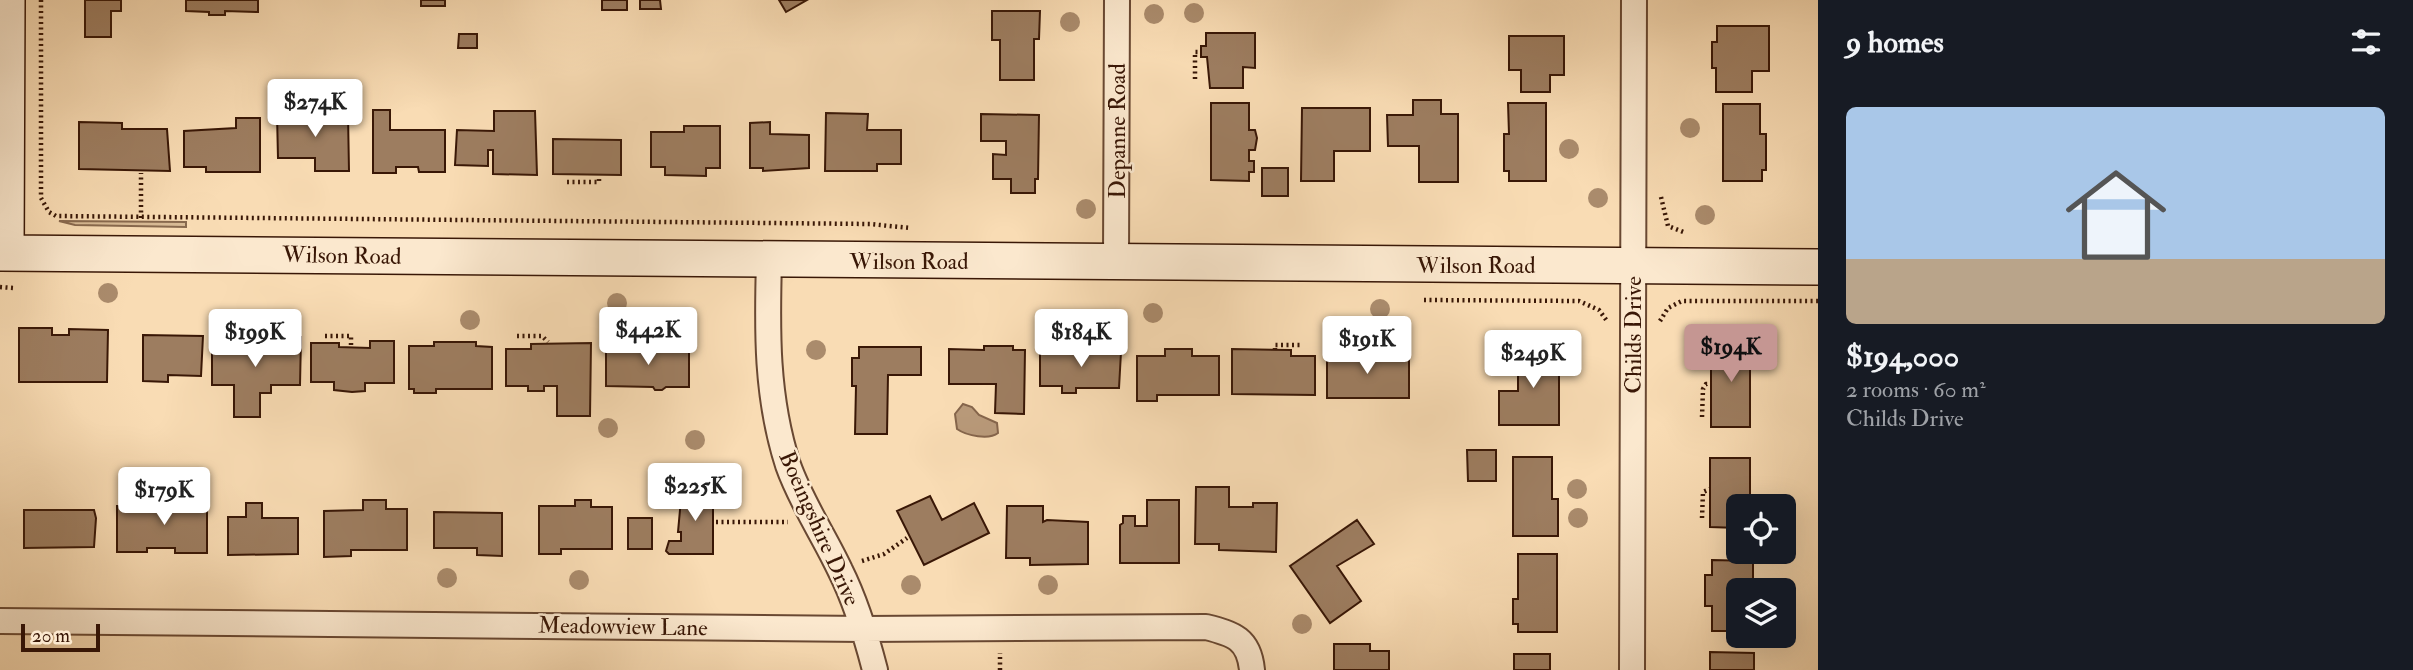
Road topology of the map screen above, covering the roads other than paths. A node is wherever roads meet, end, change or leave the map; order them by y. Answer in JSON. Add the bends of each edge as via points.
{"nodes":[{"id":1,"x":7,"y":0,"type":"edge"},
{"id":2,"x":1117,"y":0,"type":"edge"},
{"id":3,"x":1634,"y":0,"type":"edge"},
{"id":4,"x":3,"y":253,"type":"edge"},
{"id":5,"x":769,"y":260,"type":"junction"},
{"id":6,"x":1116,"y":263,"type":"junction"},
{"id":7,"x":1633,"y":266,"type":"junction"},
{"id":8,"x":1818,"y":267,"type":"edge"},
{"id":9,"x":0,"y":621,"type":"edge"},
{"id":10,"x":864,"y":629,"type":"junction"},
{"id":11,"x":875,"y":670,"type":"edge"},
{"id":12,"x":1252,"y":670,"type":"edge"},
{"id":13,"x":1632,"y":670,"type":"edge"}],
"edges":[{"from":1,"to":4,"type":"street"},
{"from":2,"to":6,"type":"street","name":"Depanne Road"},
{"from":3,"to":7,"type":"street","name":"Childs Drive"},
{"from":4,"to":5,"type":"street","name":"Wilson Road"},
{"from":5,"to":6,"type":"street","name":"Wilson Road"},
{"from":5,"to":10,"type":"street","name":"Boeingshire Drive","via":[[767,330],[774,410],[789,466]]},
{"from":6,"to":7,"type":"street","name":"Wilson Road"},
{"from":7,"to":8,"type":"street","name":"Wilson Road"},
{"from":7,"to":13,"type":"street","name":"Childs Drive"},
{"from":9,"to":10,"type":"street","name":"Meadowview Lane"},
{"from":10,"to":11,"type":"street","name":"Boeingshire Drive"},
{"from":10,"to":12,"type":"street","name":"Meadowview Lane","via":[[1206,627],[1243,642]]}]}
